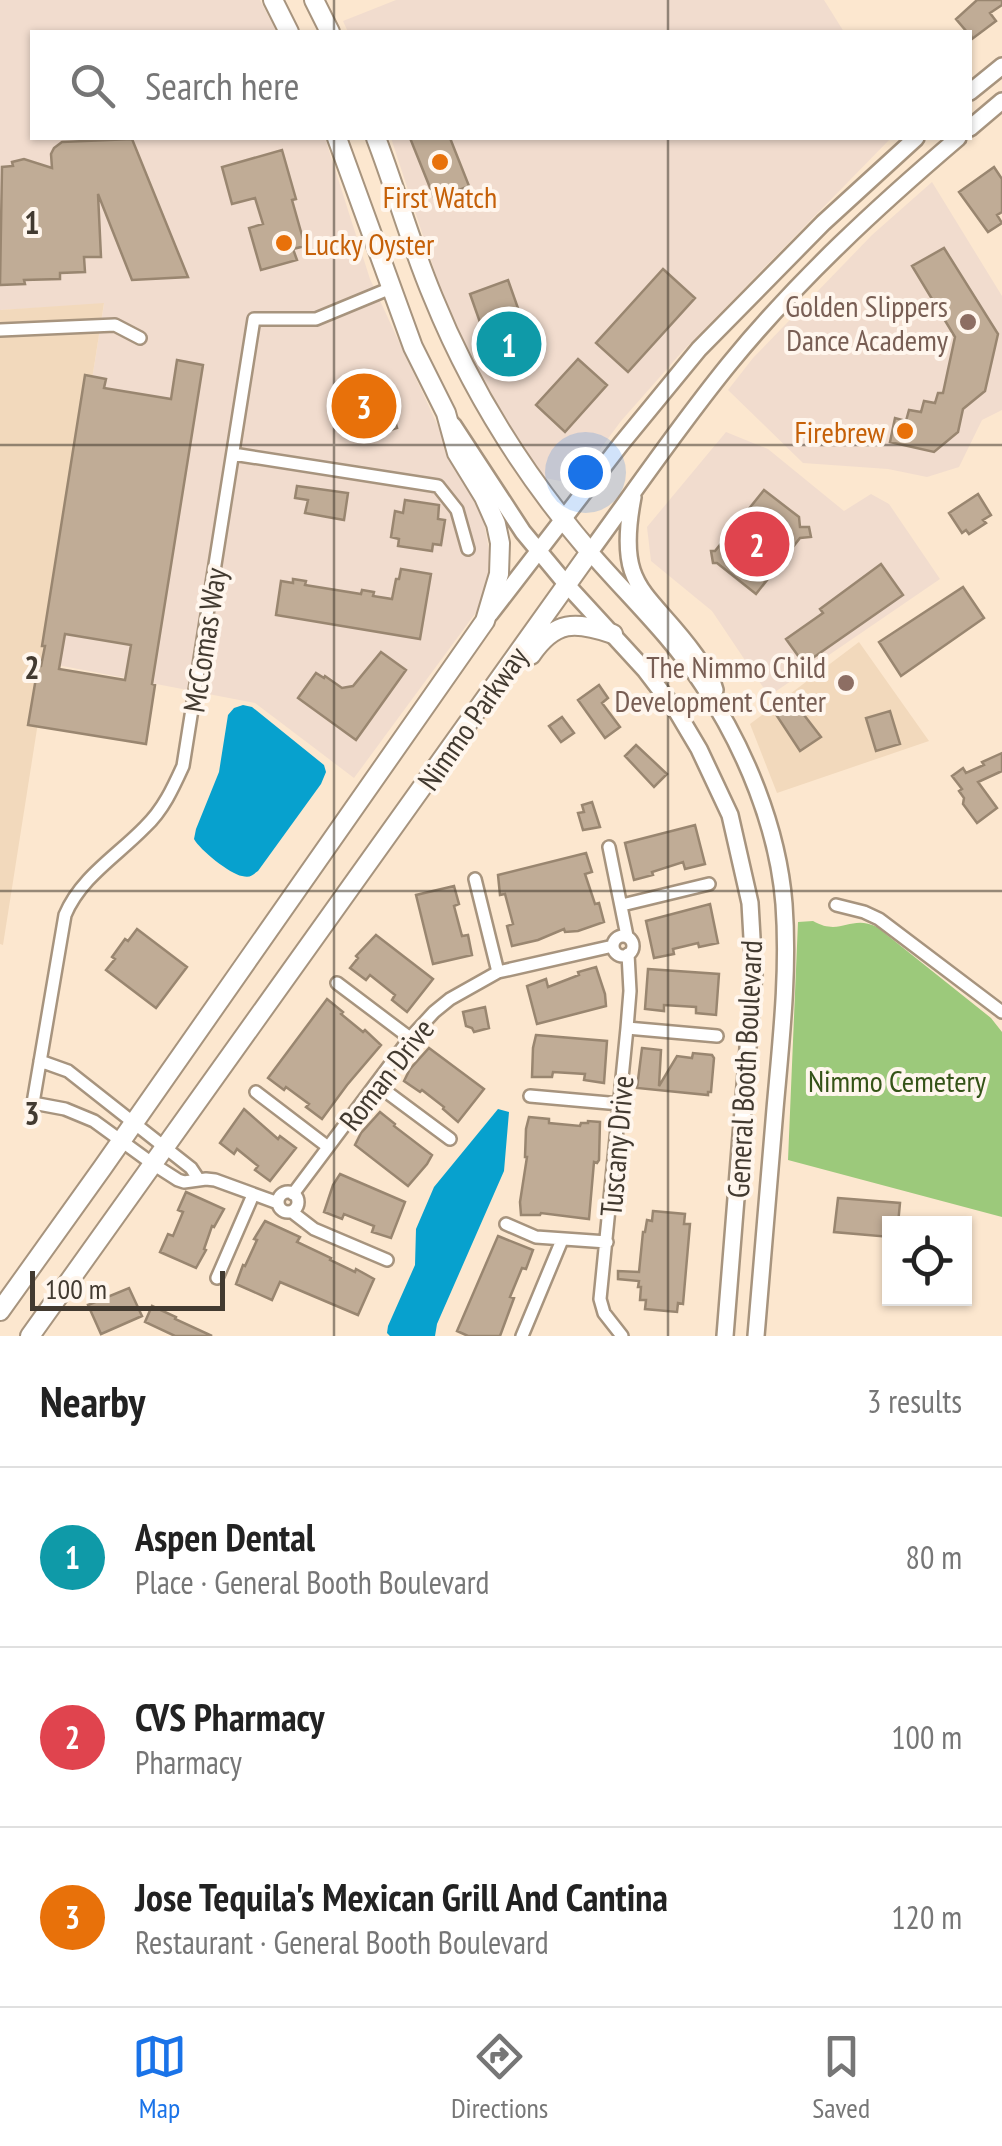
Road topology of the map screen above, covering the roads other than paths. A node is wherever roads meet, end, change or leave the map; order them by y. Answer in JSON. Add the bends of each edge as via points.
{"nodes":[{"id":1,"x":272,"y":0,"type":"edge"},
{"id":2,"x":314,"y":0,"type":"edge"},
{"id":3,"x":288,"y":28,"type":"edge"},
{"id":4,"x":329,"y":30,"type":"edge"},
{"id":5,"x":1002,"y":66,"type":"edge"},
{"id":6,"x":972,"y":90,"type":"edge"},
{"id":7,"x":1002,"y":101,"type":"edge"},
{"id":8,"x":972,"y":126,"type":"edge"},
{"id":9,"x":338,"y":140,"type":"edge"},
{"id":10,"x":377,"y":140,"type":"edge"},
{"id":11,"x":914,"y":140,"type":"edge"},
{"id":12,"x":956,"y":140,"type":"edge"},
{"id":13,"x":391,"y":288,"type":"junction"},
{"id":14,"x":0,"y":330,"type":"edge"},
{"id":15,"x":140,"y":338,"type":"dead end"},
{"id":16,"x":446,"y":412,"type":"junction"},
{"id":17,"x":233,"y":454,"type":"junction"},
{"id":18,"x":634,"y":492,"type":"junction"},
{"id":19,"x":562,"y":520,"type":"junction"},
{"id":20,"x":468,"y":549,"type":"dead end"},
{"id":21,"x":539,"y":550,"type":"junction"},
{"id":22,"x":590,"y":552,"type":"junction"},
{"id":23,"x":567,"y":584,"type":"junction"},
{"id":24,"x":485,"y":621,"type":"junction"},
{"id":25,"x":613,"y":634,"type":"junction"},
{"id":26,"x":720,"y":714,"type":"junction"},
{"id":27,"x":427,"y":783,"type":"junction"},
{"id":28,"x":609,"y":847,"type":"dead end"},
{"id":29,"x":476,"y":879,"type":"dead end"},
{"id":30,"x":709,"y":884,"type":"dead end"},
{"id":31,"x":622,"y":905,"type":"junction"},
{"id":32,"x":836,"y":905,"type":"dead end"},
{"id":33,"x":627,"y":936,"type":"junction"},
{"id":34,"x":613,"y":946,"type":"junction"},
{"id":35,"x":628,"y":954,"type":"junction"},
{"id":36,"x":498,"y":972,"type":"junction"},
{"id":37,"x":337,"y":983,"type":"dead end"},
{"id":38,"x":1002,"y":1012,"type":"edge"},
{"id":39,"x":627,"y":1028,"type":"junction"},
{"id":40,"x":717,"y":1036,"type":"dead end"},
{"id":41,"x":410,"y":1038,"type":"junction"},
{"id":42,"x":40,"y":1060,"type":"junction"},
{"id":43,"x":376,"y":1084,"type":"junction"},
{"id":44,"x":256,"y":1092,"type":"dead end"},
{"id":45,"x":530,"y":1096,"type":"dead end"},
{"id":46,"x":620,"y":1104,"type":"junction"},
{"id":47,"x":134,"y":1124,"type":"junction"},
{"id":48,"x":450,"y":1138,"type":"dead end"},
{"id":49,"x":122,"y":1141,"type":"junction"},
{"id":50,"x":165,"y":1147,"type":"junction"},
{"id":51,"x":328,"y":1147,"type":"junction"},
{"id":52,"x":153,"y":1164,"type":"junction"},
{"id":53,"x":199,"y":1180,"type":"junction"},
{"id":54,"x":294,"y":1194,"type":"junction"},
{"id":55,"x":253,"y":1195,"type":"junction"},
{"id":56,"x":278,"y":1202,"type":"junction"},
{"id":57,"x":292,"y":1212,"type":"junction"},
{"id":58,"x":506,"y":1224,"type":"dead end"},
{"id":59,"x":562,"y":1240,"type":"junction"},
{"id":60,"x":607,"y":1242,"type":"junction"},
{"id":61,"x":387,"y":1260,"type":"dead end"},
{"id":62,"x":217,"y":1278,"type":"dead end"},
{"id":63,"x":0,"y":1310,"type":"edge"},
{"id":64,"x":622,"y":1335,"type":"edge"},
{"id":65,"x":30,"y":1336,"type":"edge"},
{"id":66,"x":522,"y":1336,"type":"edge"},
{"id":67,"x":725,"y":1336,"type":"edge"},
{"id":68,"x":756,"y":1336,"type":"edge"}],
"edges":[{"from":1,"to":3,"type":"highway"},
{"from":2,"to":4,"type":"highway"},
{"from":5,"to":6,"type":"main road"},
{"from":7,"to":8,"type":"main road"},
{"from":9,"to":13,"type":"highway","name":"General Booth Boulevard"},
{"from":10,"to":19,"type":"highway","name":"General Booth Boulevard","via":[[460,358],[508,444]]},
{"from":11,"to":19,"type":"main road","name":"Nimmo Parkway","via":[[731,315]]},
{"from":12,"to":18,"type":"main road","name":"Nimmo Parkway","via":[[774,313]]},
{"from":13,"to":16,"type":"highway","name":"General Booth Boulevard"},
{"from":13,"to":17,"type":"street","name":"McComas Way","via":[[316,319],[254,319]]},
{"from":14,"to":15,"type":"street","via":[[115,326]]},
{"from":16,"to":21,"type":"main road","name":"General Booth Boulevard"},
{"from":16,"to":24,"type":"highway","via":[[457,453],[489,506],[500,544]]},
{"from":17,"to":20,"type":"street","via":[[438,486],[457,510]]},
{"from":17,"to":42,"type":"street","name":"McComas Way","via":[[183,766],[148,824],[71,901]]},
{"from":18,"to":22,"type":"main road","name":"Nimmo Parkway"},
{"from":18,"to":26,"type":"main road","via":[[627,544],[634,580],[714,683]]},
{"from":19,"to":21,"type":"main road","name":"Nimmo Parkway"},
{"from":19,"to":22,"type":"highway","name":"General Booth Boulevard"},
{"from":21,"to":23,"type":"main road","name":"General Booth Boulevard"},
{"from":21,"to":24,"type":"main road","name":"Nimmo Parkway"},
{"from":22,"to":23,"type":"highway","name":"Nimmo Parkway"},
{"from":22,"to":26,"type":"main road","name":"General Booth Boulevard","via":[[671,642]]},
{"from":23,"to":25,"type":"main road","name":"General Booth Boulevard"},
{"from":23,"to":27,"type":"highway","name":"Nimmo Parkway"},
{"from":24,"to":47,"type":"highway","name":"Nimmo Parkway"},
{"from":25,"to":27,"type":"highway","via":[[580,625],[546,636],[471,739]]},
{"from":25,"to":67,"type":"main road","name":"General Booth Boulevard","via":[[699,749],[730,815],[750,903],[754,996]]},
{"from":26,"to":68,"type":"main road","name":"General Booth Boulevard","via":[[762,805],[784,902],[784,998]]},
{"from":27,"to":50,"type":"highway","name":"Nimmo Parkway"},
{"from":28,"to":31,"type":"street"},
{"from":29,"to":36,"type":"street"},
{"from":30,"to":31,"type":"street"},
{"from":31,"to":33,"type":"street"},
{"from":32,"to":38,"type":"street","via":[[879,920]]},
{"from":33,"to":34,"type":"street"},
{"from":33,"to":35,"type":"street","via":[[633,944]]},
{"from":34,"to":35,"type":"street","via":[[619,955]]},
{"from":34,"to":36,"type":"street","name":"Roman Drive"},
{"from":35,"to":39,"type":"street","name":"Tuscany Drive"},
{"from":36,"to":41,"type":"street","name":"Roman Drive","via":[[450,998]]},
{"from":37,"to":41,"type":"street"},
{"from":39,"to":40,"type":"street"},
{"from":39,"to":46,"type":"street","name":"Tuscany Drive"},
{"from":41,"to":43,"type":"street","name":"Roman Drive"},
{"from":42,"to":47,"type":"street","via":[[68,1071]]},
{"from":42,"to":49,"type":"street","name":"McComas Way","via":[[33,1103],[94,1121]]},
{"from":43,"to":48,"type":"street"},
{"from":43,"to":51,"type":"street","name":"Roman Drive"},
{"from":44,"to":51,"type":"street"},
{"from":45,"to":46,"type":"street"},
{"from":46,"to":60,"type":"street","name":"Tuscany Drive"},
{"from":47,"to":49,"type":"highway","name":"Nimmo Parkway"},
{"from":47,"to":50,"type":"street"},
{"from":49,"to":52,"type":"street"},
{"from":49,"to":63,"type":"highway","name":"Nimmo Parkway"},
{"from":50,"to":52,"type":"highway","name":"Nimmo Parkway"},
{"from":50,"to":53,"type":"street"},
{"from":51,"to":54,"type":"street","name":"Roman Drive"},
{"from":52,"to":53,"type":"street","via":[[184,1182]]},
{"from":52,"to":65,"type":"highway","name":"Nimmo Parkway"},
{"from":53,"to":55,"type":"street"},
{"from":54,"to":56,"type":"street","via":[[284,1192]]},
{"from":54,"to":57,"type":"street"},
{"from":55,"to":56,"type":"street"},
{"from":55,"to":62,"type":"street"},
{"from":56,"to":57,"type":"street"},
{"from":57,"to":61,"type":"street"},
{"from":58,"to":59,"type":"street"},
{"from":59,"to":60,"type":"street"},
{"from":59,"to":66,"type":"street"},
{"from":60,"to":64,"type":"street","name":"Tuscany Drive","via":[[600,1299]]}]}
